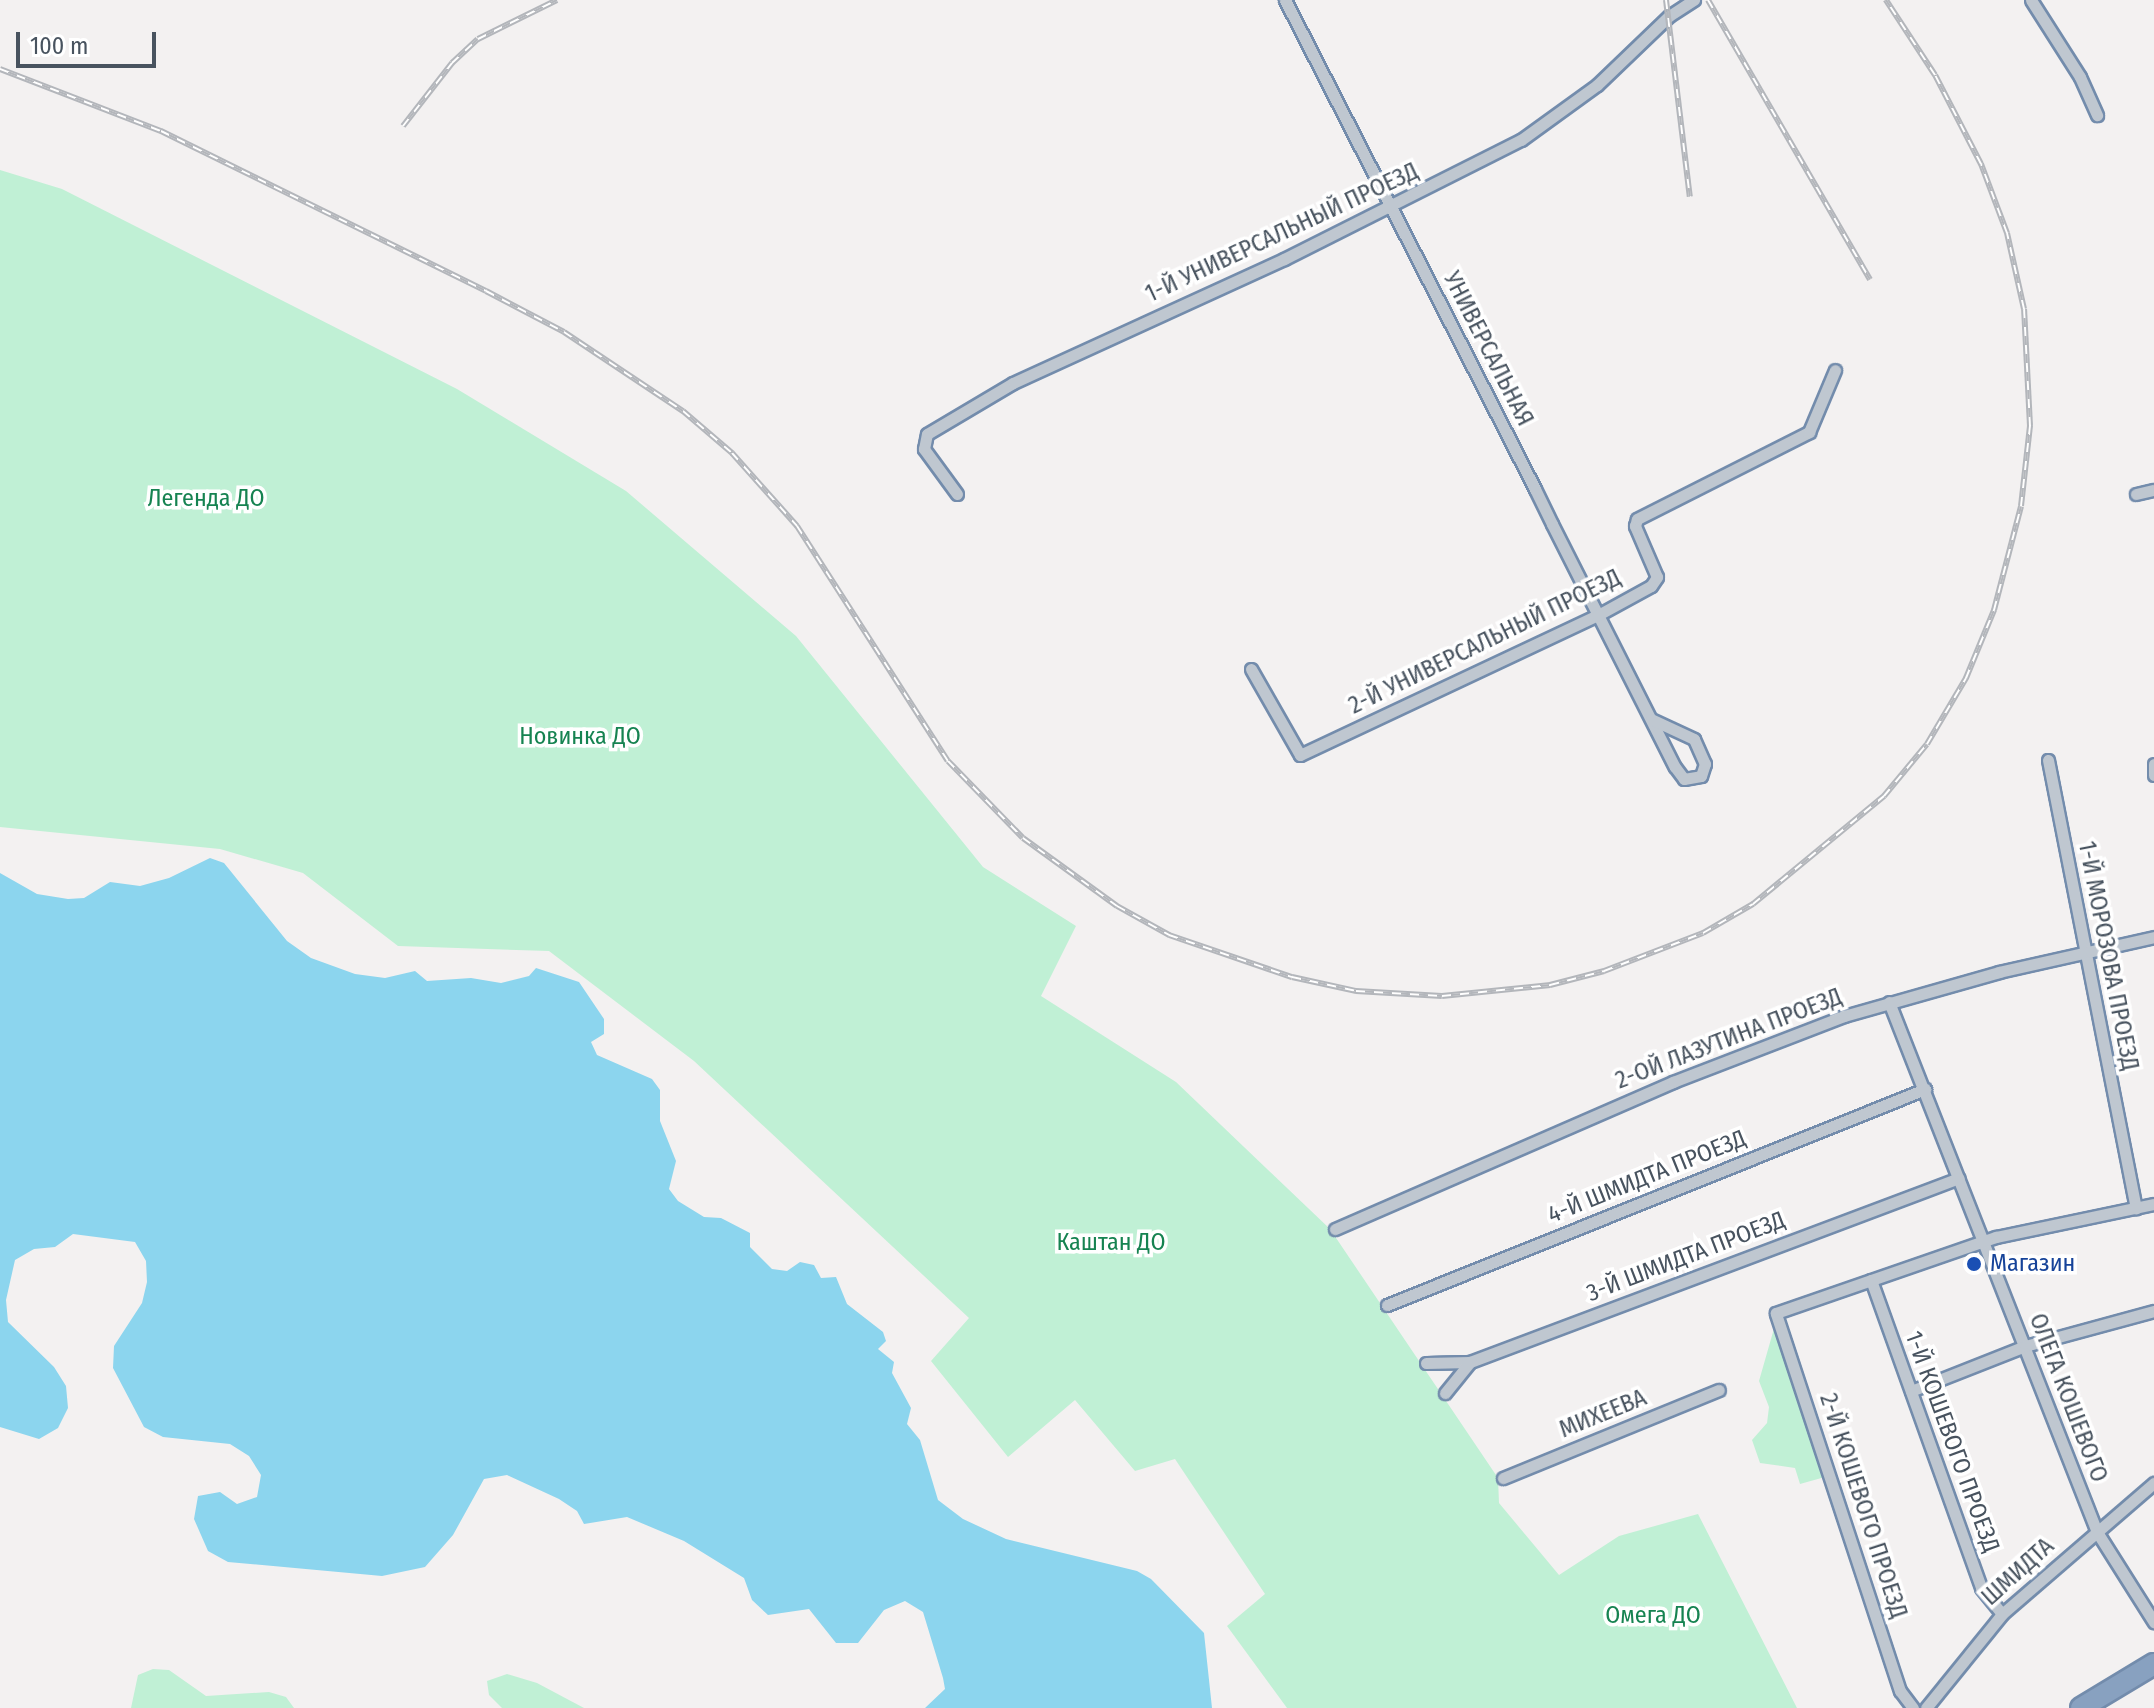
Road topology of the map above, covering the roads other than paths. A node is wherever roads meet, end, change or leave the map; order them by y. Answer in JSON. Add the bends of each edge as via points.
{"nodes":[{"id":1,"x":1285,"y":0,"type":"edge"},
{"id":2,"x":1694,"y":0,"type":"edge"},
{"id":3,"x":2031,"y":0,"type":"edge"},
{"id":4,"x":2097,"y":115,"type":"dead end"},
{"id":5,"x":1390,"y":207,"type":"junction"},
{"id":6,"x":1835,"y":370,"type":"dead end"},
{"id":7,"x":2154,"y":490,"type":"edge"},
{"id":8,"x":957,"y":494,"type":"dead end"},
{"id":9,"x":2136,"y":494,"type":"dead end"},
{"id":10,"x":1598,"y":615,"type":"junction"},
{"id":11,"x":1251,"y":669,"type":"dead end"},
{"id":12,"x":1651,"y":719,"type":"junction"},
{"id":13,"x":2048,"y":760,"type":"dead end"},
{"id":14,"x":2154,"y":764,"type":"edge"},
{"id":15,"x":2154,"y":775,"type":"edge"},
{"id":16,"x":2154,"y":937,"type":"edge"},
{"id":17,"x":2085,"y":953,"type":"junction"},
{"id":18,"x":1889,"y":1002,"type":"junction"},
{"id":19,"x":1925,"y":1089,"type":"junction"},
{"id":20,"x":1959,"y":1178,"type":"junction"},
{"id":21,"x":2154,"y":1204,"type":"edge"},
{"id":22,"x":2136,"y":1208,"type":"junction"},
{"id":23,"x":1335,"y":1229,"type":"dead end"},
{"id":24,"x":1983,"y":1240,"type":"junction"},
{"id":25,"x":1871,"y":1280,"type":"junction"},
{"id":26,"x":1387,"y":1305,"type":"dead end"},
{"id":27,"x":2154,"y":1311,"type":"edge"},
{"id":28,"x":2025,"y":1346,"type":"junction"},
{"id":29,"x":1470,"y":1362,"type":"junction"},
{"id":30,"x":1426,"y":1363,"type":"dead end"},
{"id":31,"x":1719,"y":1390,"type":"dead end"},
{"id":32,"x":1911,"y":1391,"type":"junction"},
{"id":33,"x":1445,"y":1393,"type":"dead end"},
{"id":34,"x":1503,"y":1478,"type":"dead end"},
{"id":35,"x":2154,"y":1483,"type":"edge"},
{"id":36,"x":2097,"y":1532,"type":"junction"},
{"id":37,"x":2002,"y":1614,"type":"junction"},
{"id":38,"x":2154,"y":1622,"type":"edge"},
{"id":39,"x":2154,"y":1664,"type":"edge"},
{"id":40,"x":1913,"y":1708,"type":"edge"},
{"id":41,"x":1926,"y":1708,"type":"edge"},
{"id":42,"x":2081,"y":1708,"type":"edge"}],
"edges":[{"from":1,"to":5,"type":"street","name":"УНИВЕРСАЛЬНАЯ"},
{"from":2,"to":5,"type":"street","name":"1-Й УНИВЕРСАЛЬНЫЙ ПРОЕЗД","via":[[1669,16],[1597,85],[1521,140]]},
{"from":3,"to":4,"type":"street","via":[[2080,77]]},
{"from":5,"to":8,"type":"street","name":"1-Й УНИВЕРСАЛЬНЫЙ ПРОЕЗД","via":[[1013,383],[927,434],[924,449]]},
{"from":5,"to":10,"type":"street","name":"УНИВЕРСАЛЬНАЯ"},
{"from":6,"to":10,"type":"street","name":"2-Й УНИВЕРСАЛЬНЫЙ ПРОЕЗД","via":[[1809,432],[1637,519],[1635,526],[1657,577],[1651,586]]},
{"from":7,"to":9,"type":"street"},
{"from":10,"to":11,"type":"street","name":"2-Й УНИВЕРСАЛЬНЫЙ ПРОЕЗД","via":[[1300,755]]},
{"from":10,"to":12,"type":"street","name":"УНИВЕРСАЛЬНАЯ"},
{"from":12,"to":12,"type":"street","name":"УНИВЕРСАЛЬНАЯ","via":[[1682,777],[1701,776],[1705,764],[1694,739]]},
{"from":13,"to":17,"type":"street","name":"1-Й МОРОЗОВА ПРОЕЗД"},
{"from":14,"to":15,"type":"street"},
{"from":16,"to":17,"type":"street","name":"2-ОЙ ЛАЗУТИНА ПРОЕЗД"},
{"from":17,"to":18,"type":"street","name":"2-ОЙ ЛАЗУТИНА ПРОЕЗД"},
{"from":17,"to":22,"type":"street","name":"1-Й МОРОЗОВА ПРОЕЗД"},
{"from":18,"to":19,"type":"street","name":"ОЛЕГА КОШЕВОГО"},
{"from":18,"to":23,"type":"street","name":"2-ОЙ ЛАЗУТИНА ПРОЕЗД","via":[[1673,1082]]},
{"from":19,"to":20,"type":"street","name":"ОЛЕГА КОШЕВОГО"},
{"from":19,"to":26,"type":"street","name":"4-Й ШМИДТА ПРОЕЗД"},
{"from":20,"to":24,"type":"street","name":"ОЛЕГА КОШЕВОГО"},
{"from":20,"to":29,"type":"street","name":"3-Й ШМИДТА ПРОЕЗД"},
{"from":21,"to":22,"type":"street"},
{"from":22,"to":24,"type":"street"},
{"from":24,"to":25,"type":"street"},
{"from":24,"to":28,"type":"street","name":"ОЛЕГА КОШЕВОГО"},
{"from":25,"to":32,"type":"street","name":"1-Й КОШЕВОГО ПРОЕЗД"},
{"from":25,"to":40,"type":"street","name":"2-Й КОШЕВОГО ПРОЕЗД","via":[[1776,1313],[1900,1691]]},
{"from":27,"to":28,"type":"street"},
{"from":28,"to":32,"type":"street"},
{"from":28,"to":36,"type":"street","name":"ОЛЕГА КОШЕВОГО"},
{"from":29,"to":30,"type":"street","name":"3-Й ШМИДТА ПРОЕЗД"},
{"from":29,"to":33,"type":"street"},
{"from":31,"to":34,"type":"street","name":"МИХЕЕВА"},
{"from":32,"to":37,"type":"street","name":"1-Й КОШЕВОГО ПРОЕЗД","via":[[1981,1588]]},
{"from":35,"to":36,"type":"street","name":"ШМИДТА"},
{"from":36,"to":37,"type":"street","name":"ШМИДТА"},
{"from":36,"to":38,"type":"street","name":"ОЛЕГА КОШЕВОГО"},
{"from":37,"to":41,"type":"street","name":"ШМИДТА"},
{"from":39,"to":42,"type":"highway"}]}
